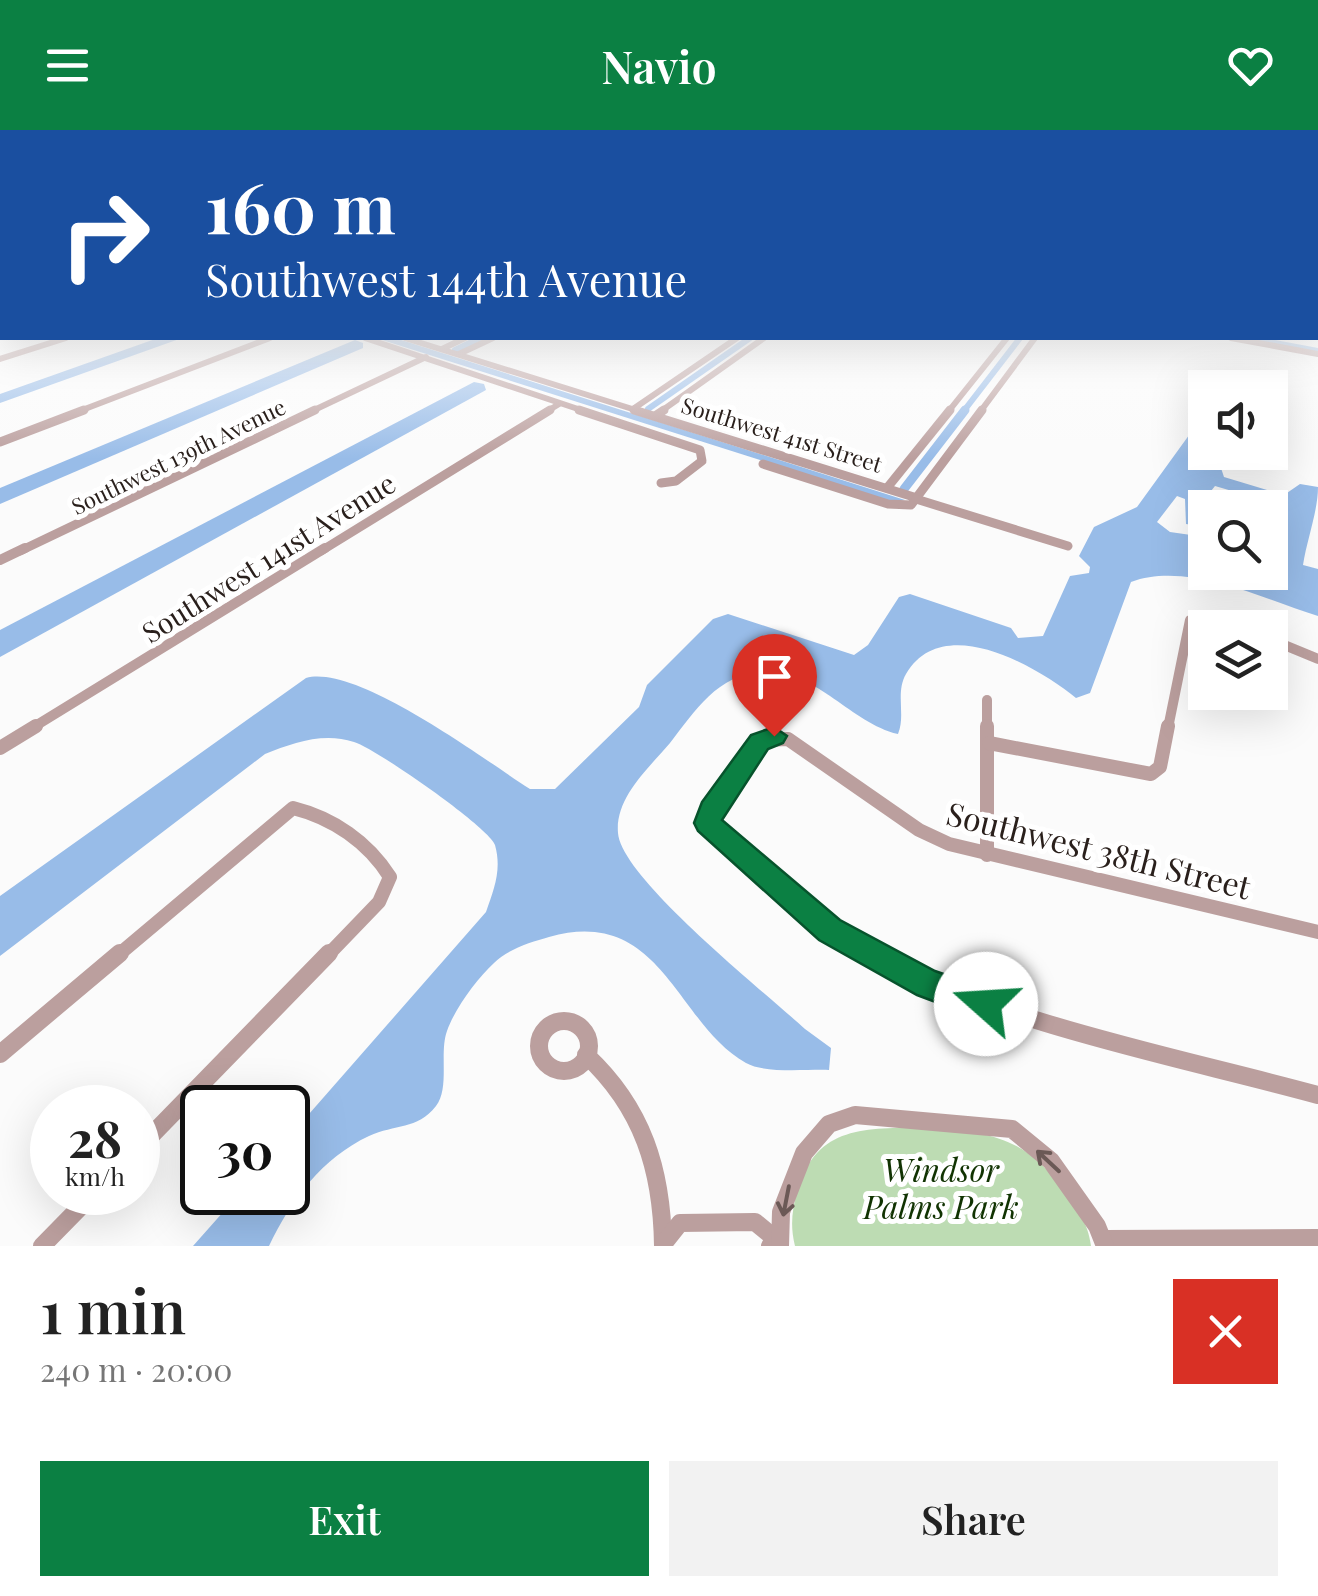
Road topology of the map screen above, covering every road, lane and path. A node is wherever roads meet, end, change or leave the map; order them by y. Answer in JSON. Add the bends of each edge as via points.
{"nodes":[{"id":1,"x":226,"y":355,"type":"edge"},
{"id":2,"x":420,"y":355,"type":"edge"},
{"id":3,"x":462,"y":355,"type":"edge"},
{"id":4,"x":712,"y":355,"type":"edge"},
{"id":5,"x":740,"y":355,"type":"edge"},
{"id":6,"x":993,"y":355,"type":"edge"},
{"id":7,"x":1022,"y":355,"type":"edge"},
{"id":8,"x":426,"y":357,"type":"junction"},
{"id":9,"x":559,"y":404,"type":"junction"},
{"id":10,"x":633,"y":408,"type":"junction"},
{"id":11,"x":656,"y":416,"type":"junction"},
{"id":12,"x":0,"y":442,"type":"edge"},
{"id":13,"x":763,"y":464,"type":"dead end"},
{"id":14,"x":661,"y":483,"type":"dead end"},
{"id":15,"x":886,"y":488,"type":"junction"},
{"id":16,"x":917,"y":498,"type":"junction"},
{"id":17,"x":1068,"y":546,"type":"dead end"},
{"id":18,"x":0,"y":560,"type":"edge"},
{"id":19,"x":1188,"y":630,"type":"edge"},
{"id":20,"x":1288,"y":647,"type":"edge"},
{"id":21,"x":1318,"y":658,"type":"edge"},
{"id":22,"x":986,"y":700,"type":"dead end"},
{"id":23,"x":988,"y":743,"type":"junction"},
{"id":24,"x":0,"y":748,"type":"edge"},
{"id":25,"x":987,"y":855,"type":"junction"},
{"id":26,"x":1318,"y":932,"type":"edge"},
{"id":27,"x":0,"y":1054,"type":"edge"},
{"id":28,"x":586,"y":1055,"type":"dead end"},
{"id":29,"x":1318,"y":1095,"type":"edge"},
{"id":30,"x":160,"y":1126,"type":"edge"},
{"id":31,"x":72,"y":1215,"type":"edge"},
{"id":32,"x":1318,"y":1238,"type":"edge"},
{"id":33,"x":1105,"y":1242,"type":"edge"},
{"id":34,"x":776,"y":1244,"type":"edge"},
{"id":35,"x":665,"y":1245,"type":"edge"},
{"id":36,"x":42,"y":1246,"type":"edge"}],
"edges":[{"from":1,"to":12,"type":"street"},
{"from":2,"to":8,"type":"street"},
{"from":3,"to":10,"type":"street","name":"Southwest 41st Street"},
{"from":4,"to":10,"type":"street"},
{"from":5,"to":11,"type":"street"},
{"from":6,"to":15,"type":"street"},
{"from":7,"to":16,"type":"street"},
{"from":8,"to":9,"type":"street"},
{"from":8,"to":18,"type":"street","name":"Southwest 139th Avenue"},
{"from":9,"to":14,"type":"street","via":[[705,456],[676,481]]},
{"from":9,"to":24,"type":"street","name":"Southwest 141st Avenue"},
{"from":10,"to":11,"type":"street","name":"Southwest 41st Street"},
{"from":11,"to":15,"type":"street","name":"Southwest 41st Street"},
{"from":13,"to":16,"type":"street","via":[[888,504],[905,506]]},
{"from":15,"to":16,"type":"street","name":"Southwest 41st Street"},
{"from":16,"to":17,"type":"street","name":"Southwest 41st Street"},
{"from":19,"to":23,"type":"street","via":[[1160,767],[1151,774]]},
{"from":20,"to":21,"type":"street"},
{"from":22,"to":23,"type":"street"},
{"from":23,"to":25,"type":"street"},
{"from":25,"to":26,"type":"street","name":"Southwest 38th Street"},
{"from":25,"to":29,"type":"street","name":"Southwest 38th Street","via":[[919,830],[801,746],[774,736],[760,742],[708,823],[830,930],[928,984]]},
{"from":27,"to":30,"type":"street","via":[[293,808],[313,811],[382,860],[390,878],[379,902]]},
{"from":28,"to":35,"type":"street","via":[[626,1092],[646,1133]]},
{"from":31,"to":36,"type":"street"},
{"from":32,"to":33,"type":"street"},
{"from":33,"to":34,"type":"street","one_way":true,"via":[[1067,1178],[1015,1130],[844,1116],[814,1136],[791,1172]]},
{"from":34,"to":35,"type":"street","via":[[755,1222],[680,1224]]}]}
